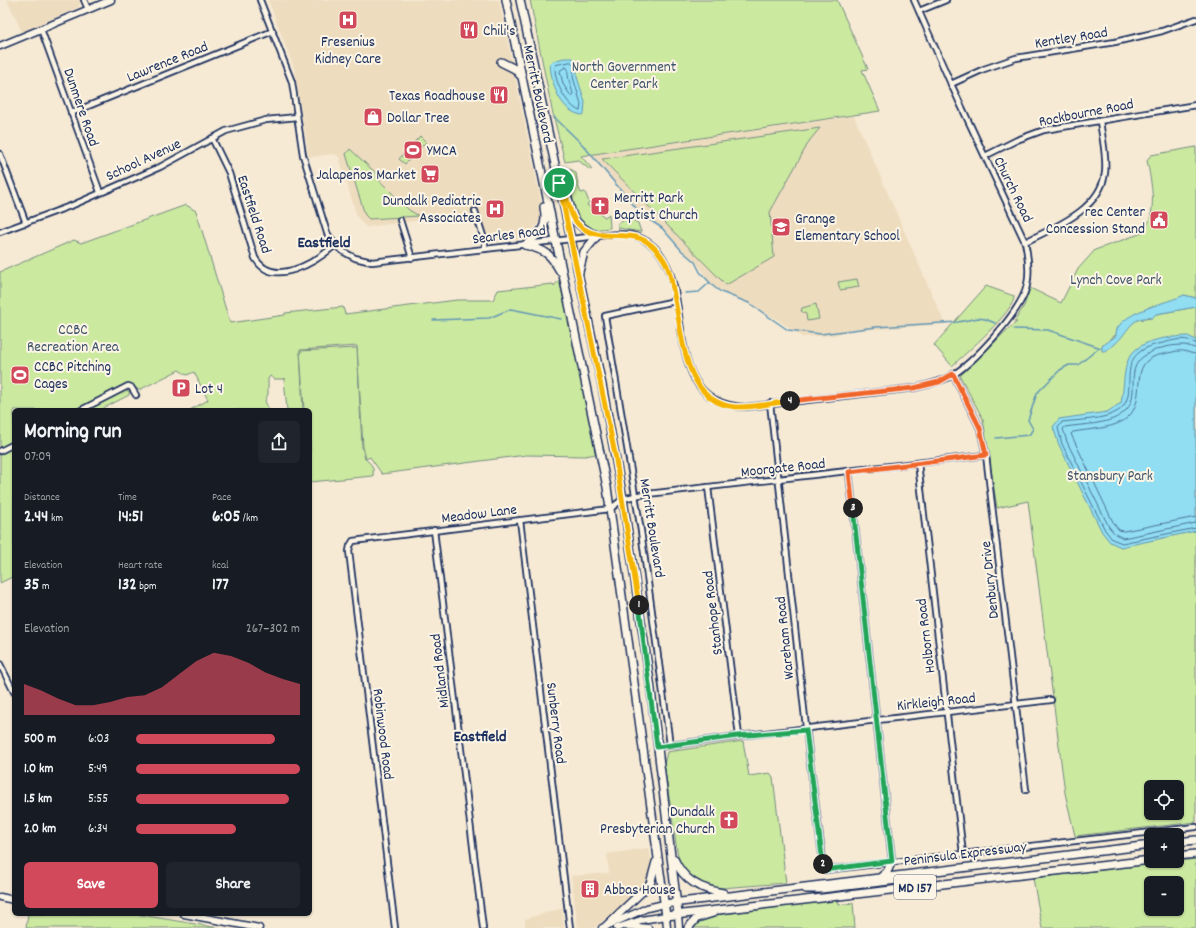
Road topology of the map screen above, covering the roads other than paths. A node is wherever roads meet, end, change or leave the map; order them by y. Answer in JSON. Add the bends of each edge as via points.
{"nodes":[{"id":1,"x":84,"y":0,"type":"edge"},
{"id":2,"x":111,"y":0,"type":"edge"},
{"id":3,"x":260,"y":0,"type":"edge"},
{"id":4,"x":506,"y":0,"type":"edge"},
{"id":5,"x":520,"y":0,"type":"edge"},
{"id":6,"x":914,"y":0,"type":"edge"},
{"id":7,"x":946,"y":0,"type":"edge"},
{"id":8,"x":88,"y":9,"type":"junction"},
{"id":9,"x":919,"y":11,"type":"junction"},
{"id":10,"x":1196,"y":19,"type":"edge"},
{"id":11,"x":41,"y":29,"type":"junction"},
{"id":12,"x":273,"y":31,"type":"junction"},
{"id":13,"x":0,"y":46,"type":"edge"},
{"id":14,"x":501,"y":62,"type":"dead end"},
{"id":15,"x":521,"y":76,"type":"junction"},
{"id":16,"x":951,"y":84,"type":"junction"},
{"id":17,"x":1196,"y":105,"type":"edge"},
{"id":18,"x":71,"y":113,"type":"junction"},
{"id":19,"x":298,"y":117,"type":"junction"},
{"id":20,"x":1100,"y":121,"type":"junction"},
{"id":21,"x":212,"y":138,"type":"junction"},
{"id":22,"x":538,"y":148,"type":"junction"},
{"id":23,"x":0,"y":154,"type":"edge"},
{"id":24,"x":985,"y":156,"type":"junction"},
{"id":25,"x":559,"y":183,"type":"junction"},
{"id":26,"x":100,"y":192,"type":"junction"},
{"id":27,"x":475,"y":211,"type":"dead end"},
{"id":28,"x":400,"y":220,"type":"dead end"},
{"id":29,"x":26,"y":223,"type":"junction"},
{"id":30,"x":0,"y":232,"type":"edge"},
{"id":31,"x":597,"y":236,"type":"junction"},
{"id":32,"x":571,"y":238,"type":"junction"},
{"id":33,"x":556,"y":240,"type":"junction"},
{"id":34,"x":1025,"y":242,"type":"junction"},
{"id":35,"x":335,"y":245,"type":"junction"},
{"id":36,"x":525,"y":245,"type":"junction"},
{"id":37,"x":485,"y":249,"type":"junction"},
{"id":38,"x":412,"y":258,"type":"junction"},
{"id":39,"x":578,"y":274,"type":"junction"},
{"id":40,"x":564,"y":277,"type":"junction"},
{"id":41,"x":675,"y":301,"type":"junction"},
{"id":42,"x":953,"y":374,"type":"junction"},
{"id":43,"x":136,"y":395,"type":"dead end"},
{"id":44,"x":770,"y":403,"type":"junction"},
{"id":45,"x":84,"y":408,"type":"edge"},
{"id":46,"x":12,"y":445,"type":"edge"},
{"id":47,"x":0,"y":450,"type":"edge"},
{"id":48,"x":986,"y":455,"type":"junction"},
{"id":49,"x":918,"y":463,"type":"junction"},
{"id":50,"x":849,"y":472,"type":"junction"},
{"id":51,"x":778,"y":480,"type":"junction"},
{"id":52,"x":708,"y":487,"type":"junction"},
{"id":53,"x":635,"y":496,"type":"junction"},
{"id":54,"x":623,"y":500,"type":"junction"},
{"id":55,"x":610,"y":509,"type":"junction"},
{"id":56,"x":520,"y":520,"type":"junction"},
{"id":57,"x":434,"y":530,"type":"junction"},
{"id":58,"x":351,"y":543,"type":"joint"},
{"id":59,"x":0,"y":664,"type":"edge"},
{"id":60,"x":12,"y":688,"type":"edge"},
{"id":61,"x":1050,"y":700,"type":"dead end"},
{"id":62,"x":1015,"y":705,"type":"junction"},
{"id":63,"x":946,"y":712,"type":"junction"},
{"id":64,"x":876,"y":720,"type":"junction"},
{"id":65,"x":806,"y":730,"type":"junction"},
{"id":66,"x":738,"y":736,"type":"junction"},
{"id":67,"x":670,"y":745,"type":"junction"},
{"id":68,"x":657,"y":747,"type":"junction"},
{"id":69,"x":1026,"y":790,"type":"dead end"},
{"id":70,"x":1196,"y":827,"type":"edge"},
{"id":71,"x":1196,"y":840,"type":"edge"},
{"id":72,"x":1184,"y":841,"type":"edge"},
{"id":73,"x":1144,"y":846,"type":"edge"},
{"id":74,"x":657,"y":852,"type":"junction"},
{"id":75,"x":671,"y":853,"type":"junction"},
{"id":76,"x":963,"y":854,"type":"junction"},
{"id":77,"x":1196,"y":854,"type":"edge"},
{"id":78,"x":1184,"y":855,"type":"edge"},
{"id":79,"x":892,"y":861,"type":"junction"},
{"id":80,"x":1144,"y":861,"type":"edge"},
{"id":81,"x":882,"y":876,"type":"junction"},
{"id":82,"x":917,"y":886,"type":"junction"},
{"id":83,"x":787,"y":888,"type":"junction"},
{"id":84,"x":731,"y":895,"type":"junction"},
{"id":85,"x":0,"y":897,"type":"edge"},
{"id":86,"x":12,"y":900,"type":"edge"},
{"id":87,"x":677,"y":901,"type":"junction"},
{"id":88,"x":664,"y":904,"type":"junction"},
{"id":89,"x":727,"y":908,"type":"junction"},
{"id":90,"x":678,"y":914,"type":"junction"},
{"id":91,"x":195,"y":916,"type":"edge"},
{"id":92,"x":666,"y":916,"type":"junction"},
{"id":93,"x":604,"y":927,"type":"edge"},
{"id":94,"x":619,"y":927,"type":"edge"},
{"id":95,"x":259,"y":928,"type":"edge"},
{"id":96,"x":395,"y":928,"type":"edge"},
{"id":97,"x":483,"y":928,"type":"edge"},
{"id":98,"x":570,"y":928,"type":"edge"},
{"id":99,"x":648,"y":928,"type":"edge"},
{"id":100,"x":668,"y":928,"type":"edge"},
{"id":101,"x":679,"y":928,"type":"edge"},
{"id":102,"x":688,"y":928,"type":"edge"}],
"edges":[{"from":1,"to":8,"type":"street"},
{"from":2,"to":8,"type":"street"},
{"from":3,"to":12,"type":"street","name":"Searles Road"},
{"from":4,"to":15,"type":"main road","name":"Merritt Boulevard"},
{"from":5,"to":25,"type":"main road","name":"Merritt Boulevard","number":"MD 157"},
{"from":6,"to":9,"type":"street","name":"Church Road"},
{"from":7,"to":9,"type":"street"},
{"from":8,"to":11,"type":"street"},
{"from":9,"to":16,"type":"street","name":"Church Road"},
{"from":10,"to":16,"type":"street","name":"Kentley Road","via":[[1162,31],[1115,42],[1016,58]]},
{"from":11,"to":13,"type":"street"},
{"from":11,"to":18,"type":"street","name":"Dunmere Road"},
{"from":12,"to":18,"type":"street","name":"Lawrence Road"},
{"from":12,"to":19,"type":"street","name":"Searles Road","via":[[292,82]]},
{"from":14,"to":15,"type":"main road","via":[[515,69]]},
{"from":15,"to":22,"type":"main road","name":"Merritt Boulevard"},
{"from":16,"to":24,"type":"street","name":"Church Road"},
{"from":17,"to":20,"type":"street","name":"Rockbourne Road"},
{"from":18,"to":26,"type":"street","name":"Dunmere Road"},
{"from":19,"to":21,"type":"street","name":"School Avenue","via":[[256,122]]},
{"from":19,"to":35,"type":"street","name":"Searles Road","via":[[306,166],[323,225]]},
{"from":20,"to":24,"type":"street","name":"Rockbourne Road","via":[[1044,130]]},
{"from":20,"to":34,"type":"street","via":[[1105,171],[1101,188],[1076,214]]},
{"from":21,"to":26,"type":"street","name":"School Avenue","via":[[173,162]]},
{"from":21,"to":35,"type":"street","name":"Eastfield Road","via":[[229,173],[255,258],[263,268],[275,272],[293,270],[315,260]]},
{"from":22,"to":33,"type":"main road","name":"Merritt Boulevard"},
{"from":22,"to":36,"type":"main road","via":[[537,168],[546,221],[538,234]]},
{"from":23,"to":29,"type":"street"},
{"from":24,"to":34,"type":"street","name":"Church Road"},
{"from":25,"to":31,"type":"main road","via":[[566,190],[572,217]]},
{"from":25,"to":32,"type":"main road","name":"Merritt Boulevard","number":"MD 157"},
{"from":26,"to":29,"type":"street","name":"School Avenue"},
{"from":27,"to":37,"type":"street"},
{"from":28,"to":38,"type":"street"},
{"from":29,"to":30,"type":"street","name":"School Avenue"},
{"from":31,"to":32,"type":"street","name":"Searles Road"},
{"from":31,"to":39,"type":"main road","via":[[584,252]]},
{"from":31,"to":41,"type":"street","name":"Searles Road","via":[[630,235],[652,246],[667,266]]},
{"from":32,"to":33,"type":"street","name":"Searles Road"},
{"from":32,"to":39,"type":"main road","name":"Merritt Boulevard","number":"MD 157"},
{"from":33,"to":36,"type":"street","name":"Searles Road"},
{"from":33,"to":40,"type":"main road","name":"Merritt Boulevard"},
{"from":34,"to":42,"type":"street","name":"Church Road","via":[[1027,281],[1020,304],[1001,329],[968,363]]},
{"from":35,"to":38,"type":"street","name":"Searles Road","via":[[362,260],[381,262]]},
{"from":36,"to":37,"type":"street","name":"Searles Road"},
{"from":36,"to":40,"type":"main road","via":[[543,250],[551,256]]},
{"from":37,"to":38,"type":"street","name":"Searles Road"},
{"from":39,"to":54,"type":"main road","name":"Merritt Boulevard","number":"MD 157"},
{"from":40,"to":55,"type":"main road","name":"Merritt Boulevard"},
{"from":41,"to":44,"type":"street","name":"Searles Road","via":[[691,373],[701,390],[726,405],[746,407]]},
{"from":41,"to":53,"type":"street","name":"Merritt Boulevard","via":[[605,316]]},
{"from":42,"to":44,"type":"street","name":"Searles Road","via":[[939,382],[914,388]]},
{"from":42,"to":48,"type":"street","name":"Denbury Drive","via":[[980,428]]},
{"from":43,"to":45,"type":"street","via":[[128,386]]},
{"from":44,"to":51,"type":"street","name":"Wareham Road"},
{"from":46,"to":47,"type":"street"},
{"from":48,"to":49,"type":"street","name":"Moorgate Road"},
{"from":48,"to":62,"type":"street","name":"Denbury Drive"},
{"from":49,"to":50,"type":"street","name":"Moorgate Road"},
{"from":49,"to":63,"type":"street","name":"Holborn Road"},
{"from":50,"to":51,"type":"street","name":"Moorgate Road"},
{"from":50,"to":64,"type":"street"},
{"from":51,"to":52,"type":"street","name":"Moorgate Road"},
{"from":51,"to":65,"type":"street","name":"Wareham Road"},
{"from":52,"to":53,"type":"street","name":"Moorgate Road"},
{"from":52,"to":66,"type":"street","name":"Stanhope Road"},
{"from":53,"to":54,"type":"street","name":"Moorgate Road"},
{"from":53,"to":67,"type":"street","name":"Merritt Boulevard"},
{"from":54,"to":55,"type":"street","name":"Moorgate Road"},
{"from":54,"to":68,"type":"main road","name":"Merritt Boulevard","number":"MD 157"},
{"from":55,"to":56,"type":"street","name":"Meadow Lane"},
{"from":55,"to":74,"type":"main road","name":"Merritt Boulevard"},
{"from":56,"to":57,"type":"street","name":"Meadow Lane"},
{"from":56,"to":98,"type":"street","name":"Sunberry Road"},
{"from":57,"to":58,"type":"street","name":"Meadow Lane","via":[[360,539]]},
{"from":57,"to":97,"type":"street","name":"Midland Road"},
{"from":58,"to":96,"type":"street","name":"Robinwood Road","via":[[349,551]]},
{"from":59,"to":60,"type":"street"},
{"from":61,"to":62,"type":"street","name":"Kirkleigh Road"},
{"from":62,"to":63,"type":"street","name":"Kirkleigh Road"},
{"from":62,"to":69,"type":"street","name":"Denbury Drive"},
{"from":63,"to":64,"type":"street","name":"Kirkleigh Road"},
{"from":63,"to":76,"type":"street","name":"Holborn Road"},
{"from":64,"to":65,"type":"street","name":"Kirkleigh Road"},
{"from":64,"to":79,"type":"street"},
{"from":65,"to":66,"type":"street","name":"Kirkleigh Road"},
{"from":65,"to":79,"type":"street","name":"Wareham Road","via":[[824,870]]},
{"from":66,"to":67,"type":"street","name":"Kirkleigh Road"},
{"from":67,"to":68,"type":"street","name":"Kirkleigh Road"},
{"from":68,"to":75,"type":"main road","name":"Merritt Boulevard","number":"MD 157"},
{"from":70,"to":76,"type":"street"},
{"from":71,"to":72,"type":"main road"},
{"from":73,"to":81,"type":"main road","name":"Peninsula Expressway","number":"MD 157"},
{"from":74,"to":88,"type":"main road","name":"Merritt Boulevard"},
{"from":74,"to":93,"type":"main road","via":[[656,868],[650,884]]},
{"from":75,"to":84,"type":"main road","number":"MD 157","via":[[680,871],[694,884],[710,891]]},
{"from":75,"to":87,"type":"main road","name":"Merritt Boulevard"},
{"from":76,"to":79,"type":"street"},
{"from":77,"to":78,"type":"main road"},
{"from":79,"to":81,"type":"main road"},
{"from":80,"to":82,"type":"main road","name":"Peninsula Expressway","number":"MD 157"},
{"from":81,"to":83,"type":"main road","name":"Peninsula Expressway","number":"MD 157"},
{"from":82,"to":83,"type":"main road","via":[[913,880],[906,879],[821,889]]},
{"from":82,"to":89,"type":"main road","name":"Peninsula Expressway","number":"MD 157"},
{"from":83,"to":84,"type":"main road","name":"Peninsula Expressway","number":"MD 157"},
{"from":84,"to":87,"type":"main road","name":"Peninsula Expressway"},
{"from":85,"to":86,"type":"street"},
{"from":87,"to":88,"type":"main road","name":"Peninsula Expressway"},
{"from":87,"to":90,"type":"main road","name":"Merritt Boulevard"},
{"from":88,"to":92,"type":"main road","name":"Merritt Boulevard"},
{"from":88,"to":93,"type":"street","via":[[647,908]]},
{"from":89,"to":90,"type":"main road","name":"Peninsula Expressway","number":"MD 157"},
{"from":89,"to":102,"type":"main road","via":[[697,918]]},
{"from":90,"to":92,"type":"main road","name":"Peninsula Expressway","number":"MD 157"},
{"from":90,"to":101,"type":"street","name":"Merritt Boulevard"},
{"from":91,"to":95,"type":"street"},
{"from":92,"to":94,"type":"street","via":[[640,920]]},
{"from":92,"to":100,"type":"street","name":"Merritt Boulevard"},
{"from":94,"to":99,"type":"street","via":[[634,925]]}]}
